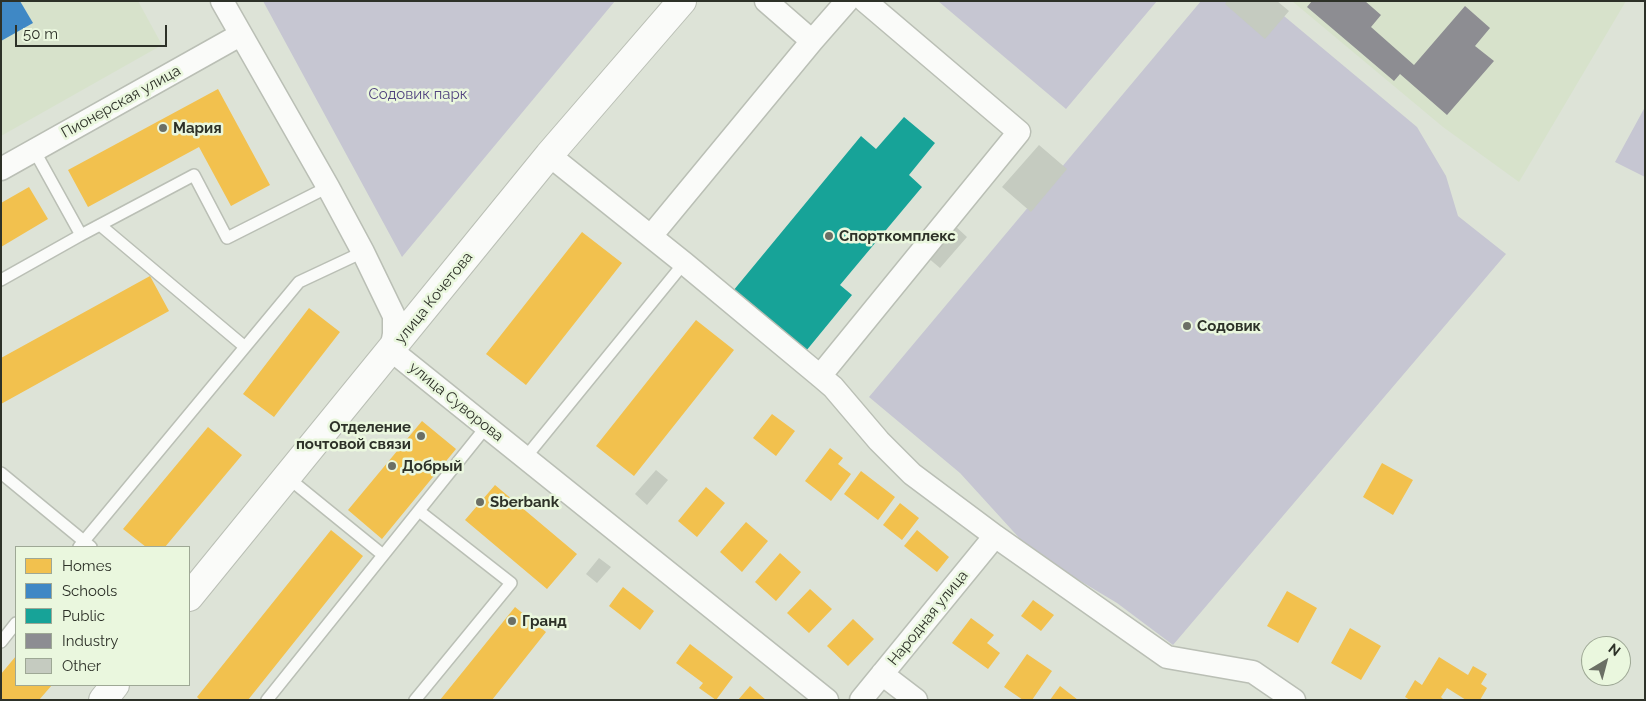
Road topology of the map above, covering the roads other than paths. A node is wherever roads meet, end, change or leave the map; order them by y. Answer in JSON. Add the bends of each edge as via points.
{"nodes":[{"id":1,"x":222,"y":1,"type":"edge"},
{"id":2,"x":682,"y":1,"type":"edge"},
{"id":3,"x":766,"y":1,"type":"edge"},
{"id":4,"x":846,"y":1,"type":"edge"},
{"id":5,"x":865,"y":1,"type":"edge"},
{"id":6,"x":240,"y":35,"type":"junction"},
{"id":7,"x":812,"y":41,"type":"junction"},
{"id":8,"x":34,"y":150,"type":"junction"},
{"id":9,"x":549,"y":155,"type":"junction"},
{"id":10,"x":1,"y":169,"type":"edge"},
{"id":11,"x":328,"y":187,"type":"junction"},
{"id":12,"x":100,"y":225,"type":"junction"},
{"id":13,"x":82,"y":235,"type":"junction"},
{"id":14,"x":651,"y":236,"type":"junction"},
{"id":15,"x":363,"y":252,"type":"junction"},
{"id":16,"x":684,"y":263,"type":"junction"},
{"id":17,"x":1,"y":280,"type":"edge"},
{"id":18,"x":424,"y":310,"type":"junction"},
{"id":19,"x":394,"y":316,"type":"junction"},
{"id":20,"x":245,"y":347,"type":"junction"},
{"id":21,"x":391,"y":350,"type":"junction"},
{"id":22,"x":820,"y":376,"type":"junction"},
{"id":23,"x":486,"y":426,"type":"junction"},
{"id":24,"x":525,"y":458,"type":"junction"},
{"id":25,"x":1,"y":473,"type":"edge"},
{"id":26,"x":287,"y":477,"type":"junction"},
{"id":27,"x":419,"y":511,"type":"junction"},
{"id":28,"x":995,"y":536,"type":"junction"},
{"id":29,"x":85,"y":545,"type":"edge"},
{"id":30,"x":383,"y":555,"type":"junction"},
{"id":31,"x":190,"y":596,"type":"edge"},
{"id":32,"x":15,"y":625,"type":"edge"},
{"id":33,"x":1,"y":642,"type":"edge"},
{"id":34,"x":882,"y":674,"type":"junction"},
{"id":35,"x":115,"y":686,"type":"edge"},
{"id":36,"x":103,"y":700,"type":"edge"},
{"id":37,"x":267,"y":700,"type":"edge"},
{"id":38,"x":414,"y":700,"type":"edge"},
{"id":39,"x":827,"y":700,"type":"edge"},
{"id":40,"x":861,"y":700,"type":"edge"},
{"id":41,"x":916,"y":700,"type":"edge"},
{"id":42,"x":1294,"y":700,"type":"edge"}],
"edges":[{"from":1,"to":6,"type":"street"},
{"from":2,"to":9,"type":"main road","name":"улица Кочетова"},
{"from":3,"to":7,"type":"street"},
{"from":4,"to":7,"type":"street"},
{"from":5,"to":22,"type":"street","via":[[1019,132]]},
{"from":6,"to":8,"type":"street","name":"Пионерская улица"},
{"from":6,"to":11,"type":"street"},
{"from":7,"to":14,"type":"street"},
{"from":8,"to":10,"type":"street","name":"Пионерская улица"},
{"from":8,"to":13,"type":"lane"},
{"from":9,"to":14,"type":"street"},
{"from":9,"to":18,"type":"main road","name":"улица Кочетова"},
{"from":11,"to":12,"type":"lane","via":[[227,238],[194,175]]},
{"from":11,"to":15,"type":"street"},
{"from":12,"to":13,"type":"lane"},
{"from":12,"to":20,"type":"lane"},
{"from":13,"to":17,"type":"lane"},
{"from":14,"to":16,"type":"street"},
{"from":15,"to":19,"type":"street"},
{"from":15,"to":20,"type":"lane","via":[[298,282]]},
{"from":16,"to":22,"type":"street"},
{"from":16,"to":24,"type":"lane"},
{"from":18,"to":19,"type":"street","via":[[408,317]]},
{"from":18,"to":21,"type":"main road","name":"улица Кочетова"},
{"from":19,"to":21,"type":"street"},
{"from":20,"to":29,"type":"lane"},
{"from":21,"to":23,"type":"street","name":"улица Суворова"},
{"from":21,"to":26,"type":"main road","name":"улица Кочетова"},
{"from":22,"to":28,"type":"street","via":[[912,474]]},
{"from":23,"to":24,"type":"street","name":"улица Суворова"},
{"from":23,"to":27,"type":"lane"},
{"from":24,"to":39,"type":"street","name":"улица Суворова"},
{"from":25,"to":29,"type":"lane"},
{"from":26,"to":30,"type":"lane"},
{"from":26,"to":31,"type":"main road","name":"улица Кочетова"},
{"from":27,"to":30,"type":"lane"},
{"from":27,"to":38,"type":"lane","via":[[511,583]]},
{"from":28,"to":34,"type":"street","name":"Народная улица"},
{"from":28,"to":42,"type":"street","via":[[1168,657],[1253,672]]},
{"from":30,"to":37,"type":"lane"},
{"from":32,"to":33,"type":"lane"},
{"from":34,"to":40,"type":"street","name":"Народная улица"},
{"from":34,"to":41,"type":"street"},
{"from":35,"to":36,"type":"main road"}]}
